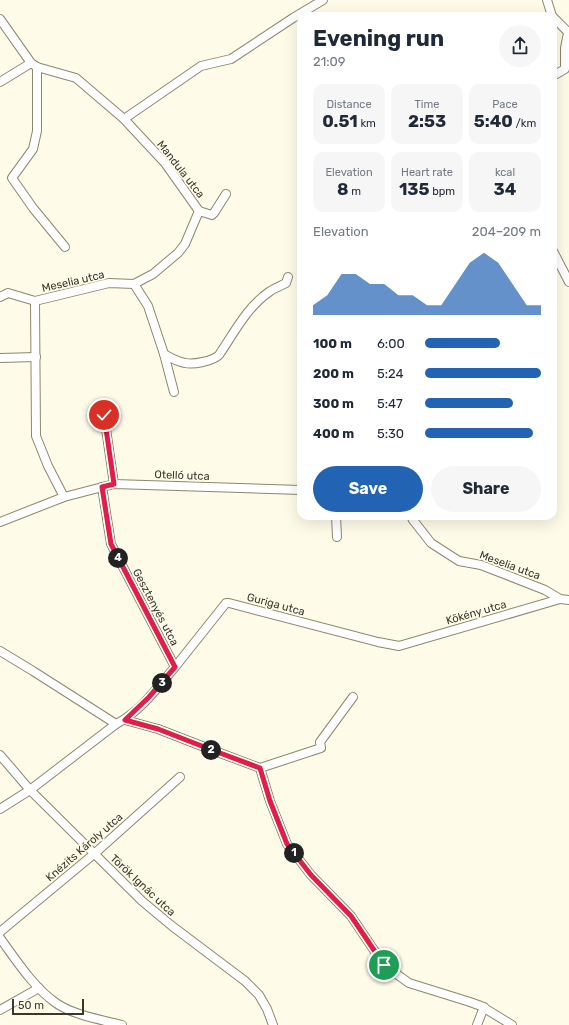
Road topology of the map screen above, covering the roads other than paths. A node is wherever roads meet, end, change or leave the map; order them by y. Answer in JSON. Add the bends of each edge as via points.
{"nodes":[{"id":1,"x":323,"y":0,"type":"edge"},
{"id":2,"x":547,"y":0,"type":"edge"},
{"id":3,"x":303,"y":12,"type":"edge"},
{"id":4,"x":552,"y":12,"type":"edge"},
{"id":5,"x":297,"y":16,"type":"edge"},
{"id":6,"x":0,"y":19,"type":"edge"},
{"id":7,"x":557,"y":20,"type":"edge"},
{"id":8,"x":569,"y":33,"type":"edge"},
{"id":9,"x":34,"y":65,"type":"junction"},
{"id":10,"x":567,"y":72,"type":"edge"},
{"id":11,"x":557,"y":75,"type":"edge"},
{"id":12,"x":0,"y":82,"type":"edge"},
{"id":13,"x":124,"y":119,"type":"junction"},
{"id":14,"x":226,"y":194,"type":"dead end"},
{"id":15,"x":199,"y":210,"type":"junction"},
{"id":16,"x":65,"y":248,"type":"dead end"},
{"id":17,"x":557,"y":259,"type":"edge"},
{"id":18,"x":288,"y":277,"type":"dead end"},
{"id":19,"x":569,"y":282,"type":"edge"},
{"id":20,"x":134,"y":284,"type":"junction"},
{"id":21,"x":0,"y":297,"type":"edge"},
{"id":22,"x":35,"y":301,"type":"junction"},
{"id":23,"x":164,"y":354,"type":"junction"},
{"id":24,"x":36,"y":357,"type":"junction"},
{"id":25,"x":0,"y":358,"type":"edge"},
{"id":26,"x":174,"y":392,"type":"dead end"},
{"id":27,"x":104,"y":415,"type":"dead end"},
{"id":28,"x":114,"y":484,"type":"junction"},
{"id":29,"x":102,"y":487,"type":"junction"},
{"id":30,"x":297,"y":490,"type":"edge"},
{"id":31,"x":64,"y":497,"type":"junction"},
{"id":32,"x":336,"y":520,"type":"edge"},
{"id":33,"x":413,"y":520,"type":"edge"},
{"id":34,"x":0,"y":522,"type":"edge"},
{"id":35,"x":337,"y":537,"type":"dead end"},
{"id":36,"x":560,"y":599,"type":"junction"},
{"id":37,"x":569,"y":600,"type":"edge"},
{"id":38,"x":399,"y":646,"type":"joint"},
{"id":39,"x":0,"y":651,"type":"edge"},
{"id":40,"x":175,"y":667,"type":"junction"},
{"id":41,"x":353,"y":697,"type":"dead end"},
{"id":42,"x":125,"y":720,"type":"junction"},
{"id":43,"x":116,"y":724,"type":"junction"},
{"id":44,"x":0,"y":755,"type":"edge"},
{"id":45,"x":260,"y":768,"type":"junction"},
{"id":46,"x":180,"y":776,"type":"dead end"},
{"id":47,"x":30,"y":790,"type":"junction"},
{"id":48,"x":0,"y":809,"type":"edge"},
{"id":49,"x":94,"y":854,"type":"junction"},
{"id":50,"x":0,"y":932,"type":"edge"},
{"id":51,"x":0,"y":938,"type":"edge"},
{"id":52,"x":39,"y":988,"type":"junction"},
{"id":53,"x":484,"y":1007,"type":"junction"},
{"id":54,"x":0,"y":1010,"type":"edge"},
{"id":55,"x":122,"y":1025,"type":"edge"},
{"id":56,"x":273,"y":1025,"type":"edge"},
{"id":57,"x":477,"y":1025,"type":"edge"},
{"id":58,"x":512,"y":1025,"type":"edge"}],
"edges":[{"from":1,"to":3,"type":"street"},
{"from":2,"to":4,"type":"street"},
{"from":5,"to":13,"type":"street","via":[[231,59],[201,66]]},
{"from":6,"to":9,"type":"street"},
{"from":7,"to":8,"type":"street"},
{"from":8,"to":10,"type":"street","via":[[565,48]]},
{"from":9,"to":12,"type":"street"},
{"from":9,"to":13,"type":"street","name":"Mandula utca","via":[[76,78]]},
{"from":9,"to":16,"type":"street","via":[[37,131],[33,149],[12,178]]},
{"from":10,"to":11,"type":"street"},
{"from":13,"to":15,"type":"street","name":"Mandula utca","via":[[164,163]]},
{"from":14,"to":15,"type":"street","via":[[212,215]]},
{"from":15,"to":20,"type":"street","name":"Mandula utca","via":[[185,244],[178,253],[153,274]]},
{"from":17,"to":19,"type":"street"},
{"from":18,"to":23,"type":"street","via":[[286,283],[270,291],[257,303],[216,358],[184,363]]},
{"from":20,"to":22,"type":"street","name":"Meselia utca","via":[[109,283]]},
{"from":20,"to":23,"type":"street","via":[[148,306]]},
{"from":21,"to":22,"type":"street","name":"Meselia utca","via":[[8,293]]},
{"from":22,"to":24,"type":"street"},
{"from":23,"to":26,"type":"street"},
{"from":24,"to":25,"type":"street"},
{"from":24,"to":31,"type":"street","via":[[36,436]]},
{"from":27,"to":28,"type":"street"},
{"from":28,"to":29,"type":"street","name":"Otelló utca"},
{"from":28,"to":30,"type":"street","name":"Otelló utca"},
{"from":29,"to":31,"type":"street","name":"Otelló utca"},
{"from":29,"to":40,"type":"street","name":"Gesztenyés utca","via":[[111,544]]},
{"from":31,"to":34,"type":"street","name":"Otelló utca"},
{"from":32,"to":35,"type":"street"},
{"from":33,"to":36,"type":"street","name":"Meselia utca","via":[[431,543],[459,561],[481,565],[545,590]]},
{"from":36,"to":37,"type":"street","name":"Meselia utca"},
{"from":36,"to":38,"type":"street","name":"Kökény utca"},
{"from":38,"to":40,"type":"street","name":"Guriga utca","via":[[229,603]]},
{"from":39,"to":43,"type":"street"},
{"from":40,"to":42,"type":"street"},
{"from":41,"to":45,"type":"street","via":[[320,742],[321,748]]},
{"from":42,"to":43,"type":"street"},
{"from":42,"to":45,"type":"street","via":[[158,729]]},
{"from":43,"to":47,"type":"street"},
{"from":44,"to":47,"type":"street","name":"Török Ignác utca"},
{"from":45,"to":53,"type":"street","via":[[287,844],[311,875],[351,916],[384,965],[409,983]]},
{"from":46,"to":49,"type":"street","name":"Knézits Károly utca"},
{"from":47,"to":48,"type":"street"},
{"from":47,"to":49,"type":"street","name":"Török Ignác utca"},
{"from":49,"to":50,"type":"street","name":"Knézits Károly utca"},
{"from":49,"to":56,"type":"street","name":"Török Ignác utca","via":[[142,901],[245,981],[259,995]]},
{"from":51,"to":52,"type":"street"},
{"from":52,"to":54,"type":"street"},
{"from":52,"to":55,"type":"street","via":[[56,1003],[75,1012]]},
{"from":53,"to":57,"type":"street"},
{"from":53,"to":58,"type":"street"}]}
